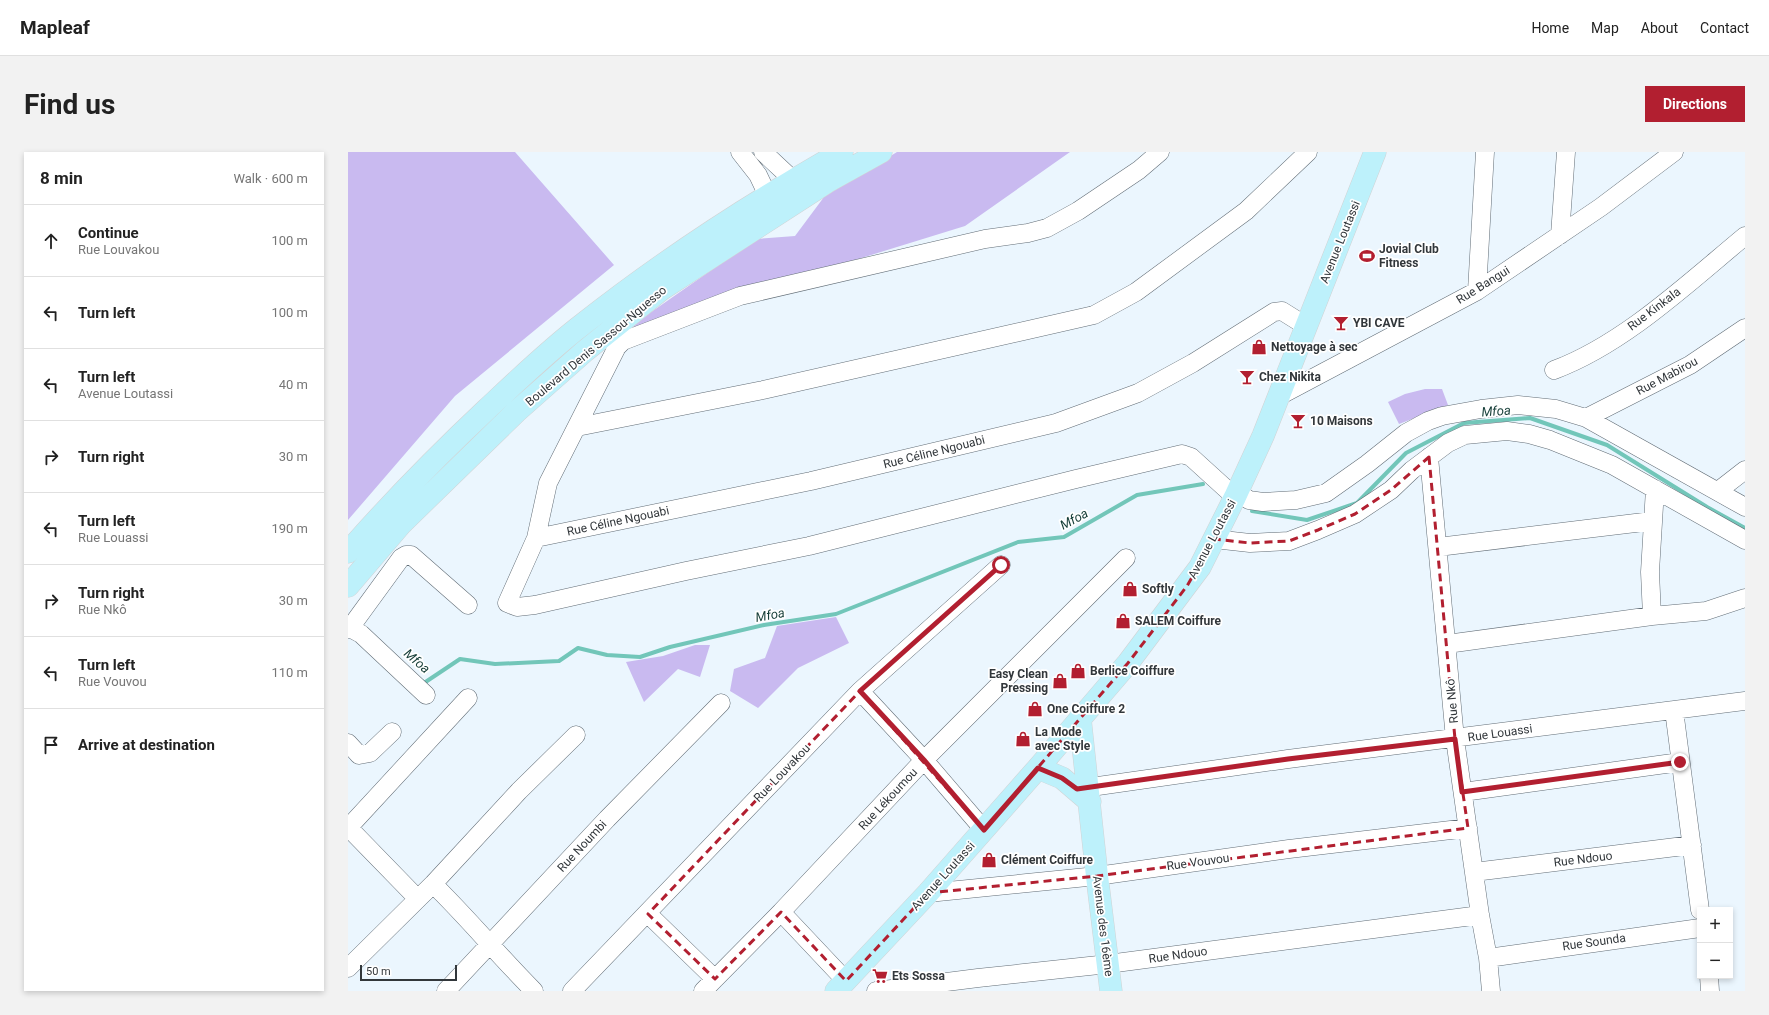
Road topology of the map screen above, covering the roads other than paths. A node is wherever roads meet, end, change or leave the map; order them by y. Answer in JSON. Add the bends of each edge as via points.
{"nodes":[{"id":1,"x":740,"y":152,"type":"edge"},
{"id":2,"x":763,"y":152,"type":"edge"},
{"id":3,"x":842,"y":152,"type":"edge"},
{"id":4,"x":881,"y":152,"type":"edge"},
{"id":5,"x":1160,"y":152,"type":"edge"},
{"id":6,"x":1308,"y":152,"type":"edge"},
{"id":7,"x":1375,"y":152,"type":"edge"},
{"id":8,"x":1485,"y":152,"type":"edge"},
{"id":9,"x":1566,"y":152,"type":"edge"},
{"id":10,"x":1674,"y":152,"type":"edge"},
{"id":11,"x":781,"y":188,"type":"junction"},
{"id":12,"x":791,"y":206,"type":"junction"},
{"id":13,"x":1560,"y":235,"type":"junction"},
{"id":14,"x":1745,"y":236,"type":"edge"},
{"id":15,"x":1477,"y":291,"type":"junction"},
{"id":16,"x":1306,"y":326,"type":"junction"},
{"id":17,"x":1745,"y":328,"type":"edge"},
{"id":18,"x":1554,"y":370,"type":"dead end"},
{"id":19,"x":1279,"y":396,"type":"junction"},
{"id":20,"x":1586,"y":418,"type":"junction"},
{"id":21,"x":577,"y":427,"type":"junction"},
{"id":22,"x":1429,"y":458,"type":"junction"},
{"id":23,"x":1745,"y":470,"type":"edge"},
{"id":24,"x":1654,"y":489,"type":"junction"},
{"id":25,"x":1718,"y":491,"type":"junction"},
{"id":26,"x":1236,"y":495,"type":"junction"},
{"id":27,"x":1745,"y":507,"type":"edge"},
{"id":28,"x":1652,"y":521,"type":"junction"},
{"id":29,"x":536,"y":538,"type":"junction"},
{"id":30,"x":1214,"y":539,"type":"junction"},
{"id":31,"x":1745,"y":540,"type":"edge"},
{"id":32,"x":1438,"y":547,"type":"junction"},
{"id":33,"x":348,"y":552,"type":"edge"},
{"id":34,"x":1126,"y":558,"type":"dead end"},
{"id":35,"x":1001,"y":565,"type":"dead end"},
{"id":36,"x":348,"y":586,"type":"edge"},
{"id":37,"x":1745,"y":598,"type":"edge"},
{"id":38,"x":468,"y":605,"type":"dead end"},
{"id":39,"x":1652,"y":616,"type":"junction"},
{"id":40,"x":349,"y":628,"type":"edge"},
{"id":41,"x":1447,"y":644,"type":"junction"},
{"id":42,"x":860,"y":691,"type":"junction"},
{"id":43,"x":426,"y":695,"type":"dead end"},
{"id":44,"x":468,"y":698,"type":"dead end"},
{"id":45,"x":1745,"y":700,"type":"edge"},
{"id":46,"x":721,"y":703,"type":"dead end"},
{"id":47,"x":1674,"y":710,"type":"junction"},
{"id":48,"x":1080,"y":718,"type":"junction"},
{"id":49,"x":392,"y":732,"type":"dead end"},
{"id":50,"x":576,"y":735,"type":"dead end"},
{"id":51,"x":1455,"y":739,"type":"junction"},
{"id":52,"x":348,"y":743,"type":"edge"},
{"id":53,"x":924,"y":760,"type":"junction"},
{"id":54,"x":1680,"y":762,"type":"junction"},
{"id":55,"x":1038,"y":768,"type":"junction"},
{"id":56,"x":1462,"y":792,"type":"junction"},
{"id":57,"x":1085,"y":793,"type":"junction"},
{"id":58,"x":348,"y":827,"type":"edge"},
{"id":59,"x":1468,"y":828,"type":"junction"},
{"id":60,"x":984,"y":830,"type":"junction"},
{"id":61,"x":1692,"y":845,"type":"junction"},
{"id":62,"x":1474,"y":872,"type":"junction"},
{"id":63,"x":1097,"y":876,"type":"junction"},
{"id":64,"x":433,"y":884,"type":"junction"},
{"id":65,"x":928,"y":893,"type":"junction"},
{"id":66,"x":417,"y":898,"type":"junction"},
{"id":67,"x":1700,"y":907,"type":"edge"},
{"id":68,"x":780,"y":912,"type":"junction"},
{"id":69,"x":648,"y":914,"type":"junction"},
{"id":70,"x":1480,"y":915,"type":"junction"},
{"id":71,"x":1697,"y":928,"type":"edge"},
{"id":72,"x":490,"y":945,"type":"junction"},
{"id":73,"x":1488,"y":958,"type":"junction"},
{"id":74,"x":1108,"y":964,"type":"junction"},
{"id":75,"x":348,"y":968,"type":"edge"},
{"id":76,"x":1708,"y":979,"type":"edge"},
{"id":77,"x":709,"y":985,"type":"edge"},
{"id":78,"x":841,"y":986,"type":"edge"},
{"id":79,"x":446,"y":991,"type":"edge"},
{"id":80,"x":534,"y":991,"type":"edge"},
{"id":81,"x":572,"y":991,"type":"edge"},
{"id":82,"x":876,"y":991,"type":"edge"},
{"id":83,"x":1111,"y":991,"type":"edge"},
{"id":84,"x":1491,"y":991,"type":"edge"},
{"id":85,"x":1710,"y":991,"type":"edge"}],
"edges":[{"from":1,"to":11,"type":"street","via":[[758,175]]},
{"from":2,"to":11,"type":"street"},
{"from":3,"to":11,"type":"main road","name":"Boulevard Denis Sassou-Nguesso"},
{"from":4,"to":12,"type":"main road","name":"Boulevard Denis Sassou-Nguesso","via":[[827,182]]},
{"from":5,"to":21,"type":"street","via":[[1139,170],[1078,211],[1047,228],[986,239],[740,296],[624,341],[617,347]]},
{"from":6,"to":21,"type":"street","via":[[1246,211],[1136,292],[1094,315],[763,390]]},
{"from":7,"to":16,"type":"main road","name":"Avenue Loutassi"},
{"from":8,"to":15,"type":"street"},
{"from":9,"to":13,"type":"street"},
{"from":10,"to":13,"type":"street","name":"Rue Bangui"},
{"from":11,"to":12,"type":"main road"},
{"from":11,"to":33,"type":"main road","name":"Boulevard Denis Sassou-Nguesso","via":[[650,273],[581,325],[516,381],[448,446],[382,513]]},
{"from":12,"to":36,"type":"main road","name":"Boulevard Denis Sassou-Nguesso","via":[[662,289],[586,351],[516,412],[401,524]]},
{"from":13,"to":15,"type":"street","name":"Rue Bangui"},
{"from":14,"to":18,"type":"street","name":"Rue Kinkala","via":[[1639,322],[1587,356]]},
{"from":15,"to":19,"type":"street","name":"Rue Bangui"},
{"from":16,"to":19,"type":"main road","name":"Avenue Loutassi"},
{"from":16,"to":29,"type":"street","name":"Rue Céline Ngouabi","via":[[1282,311],[1274,312],[1194,363],[1138,393],[1056,423],[811,481]]},
{"from":17,"to":20,"type":"street","name":"Rue Mabirou","via":[[1690,365]]},
{"from":19,"to":26,"type":"main road","name":"Avenue Loutassi"},
{"from":20,"to":25,"type":"street"},
{"from":20,"to":26,"type":"street","via":[[1556,409],[1518,405],[1442,416],[1406,433],[1326,492],[1296,500],[1263,502]]},
{"from":21,"to":29,"type":"street","via":[[548,483]]},
{"from":22,"to":24,"type":"street","via":[[1448,443],[1465,435],[1507,431],[1529,434],[1575,449],[1612,465]]},
{"from":22,"to":30,"type":"street","via":[[1391,490],[1355,514],[1289,541],[1250,543]]},
{"from":22,"to":32,"type":"street","name":"Rue Nkô"},
{"from":23,"to":25,"type":"street"},
{"from":24,"to":28,"type":"street"},
{"from":24,"to":31,"type":"street"},
{"from":25,"to":27,"type":"street"},
{"from":26,"to":29,"type":"street","via":[[1191,457],[1182,454],[809,546],[535,605],[511,606],[507,603]]},
{"from":26,"to":30,"type":"main road","name":"Avenue Loutassi"},
{"from":28,"to":32,"type":"street"},
{"from":28,"to":39,"type":"street"},
{"from":30,"to":48,"type":"main road","name":"Avenue Loutassi","via":[[1200,567],[1182,592],[1128,663]]},
{"from":32,"to":41,"type":"street","name":"Rue Nkô"},
{"from":34,"to":53,"type":"street","name":"Rue Lékoumou"},
{"from":35,"to":42,"type":"street","name":"Rue Louvakou"},
{"from":37,"to":39,"type":"street","via":[[1706,611]]},
{"from":38,"to":40,"type":"street","via":[[411,556],[406,555],[401,558]]},
{"from":39,"to":41,"type":"street"},
{"from":40,"to":43,"type":"street","via":[[361,634]]},
{"from":41,"to":51,"type":"street","name":"Rue Nkô"},
{"from":42,"to":53,"type":"street"},
{"from":42,"to":69,"type":"street","name":"Rue Louvakou"},
{"from":44,"to":58,"type":"street"},
{"from":45,"to":47,"type":"street","name":"Rue Louassi"},
{"from":46,"to":72,"type":"street","name":"Rue Noumbi","via":[[607,819]]},
{"from":47,"to":51,"type":"street","name":"Rue Louassi"},
{"from":47,"to":54,"type":"street"},
{"from":48,"to":55,"type":"main road","name":"Avenue Loutassi"},
{"from":48,"to":57,"type":"main road","name":"Avenue des 16ème"},
{"from":49,"to":52,"type":"street","via":[[366,755],[359,755]]},
{"from":50,"to":64,"type":"street","via":[[519,791]]},
{"from":51,"to":56,"type":"street","name":"Rue Nkô"},
{"from":51,"to":57,"type":"street","name":"Rue Louassi","via":[[1288,759]]},
{"from":53,"to":60,"type":"street"},
{"from":53,"to":68,"type":"street","name":"Rue Lékoumou"},
{"from":54,"to":56,"type":"street"},
{"from":54,"to":61,"type":"street"},
{"from":55,"to":57,"type":"main road","via":[[1062,778]]},
{"from":55,"to":60,"type":"main road","name":"Avenue Loutassi"},
{"from":56,"to":59,"type":"street","name":"Rue Nkô"},
{"from":57,"to":63,"type":"main road","name":"Avenue des 16ème"},
{"from":58,"to":66,"type":"street"},
{"from":59,"to":62,"type":"street","name":"Rue Nkô"},
{"from":59,"to":63,"type":"street","name":"Rue Vouvou"},
{"from":60,"to":65,"type":"main road","name":"Avenue Loutassi"},
{"from":61,"to":62,"type":"street","name":"Rue Ndouo"},
{"from":61,"to":67,"type":"street"},
{"from":62,"to":70,"type":"street","name":"Rue Nkô"},
{"from":63,"to":65,"type":"street","name":"Rue Vouvou"},
{"from":63,"to":74,"type":"main road","name":"Avenue des 16ème"},
{"from":64,"to":66,"type":"street"},
{"from":64,"to":72,"type":"street","via":[[461,911]]},
{"from":65,"to":78,"type":"main road","name":"Avenue Loutassi"},
{"from":66,"to":75,"type":"street"},
{"from":68,"to":77,"type":"street","name":"Rue Lékoumou"},
{"from":68,"to":78,"type":"street"},
{"from":69,"to":77,"type":"street"},
{"from":69,"to":81,"type":"street","name":"Rue Louvakou"},
{"from":70,"to":73,"type":"street","name":"Rue Nkô"},
{"from":70,"to":74,"type":"street","name":"Rue Ndouo"},
{"from":71,"to":73,"type":"street","name":"Rue Sounda"},
{"from":72,"to":79,"type":"street","name":"Rue Noumbi"},
{"from":72,"to":80,"type":"street"},
{"from":73,"to":84,"type":"street","name":"Rue Nkô"},
{"from":74,"to":82,"type":"street","name":"Rue Ndouo"},
{"from":74,"to":83,"type":"main road","name":"Avenue des 16ème"},
{"from":76,"to":85,"type":"street"}]}
